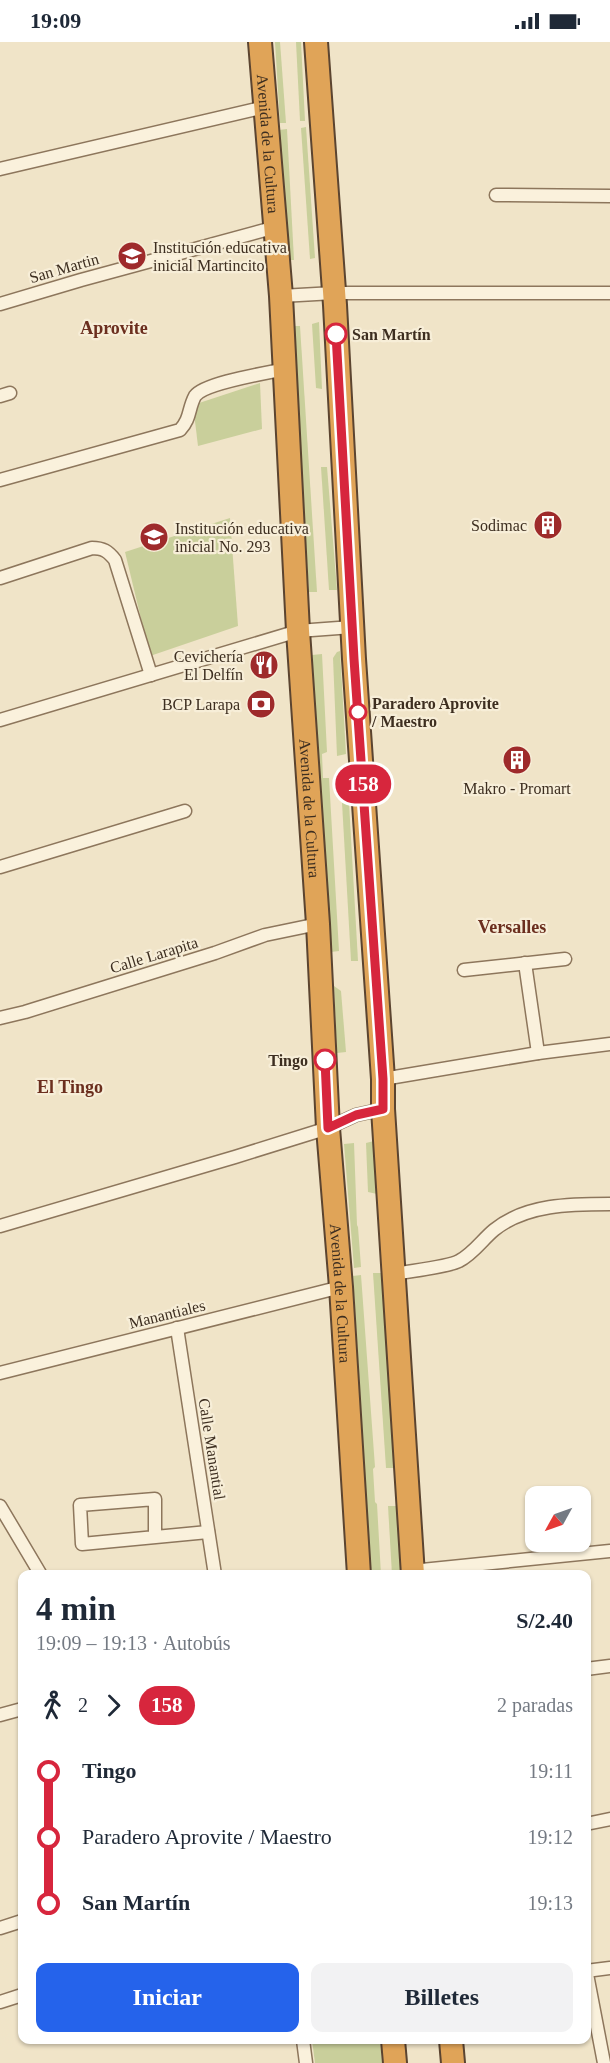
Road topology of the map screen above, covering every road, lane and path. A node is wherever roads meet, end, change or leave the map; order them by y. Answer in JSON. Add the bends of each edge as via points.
{"nodes":[{"id":1,"x":260,"y":42,"type":"edge"},
{"id":2,"x":316,"y":42,"type":"edge"},
{"id":3,"x":265,"y":107,"type":"junction"},
{"id":4,"x":0,"y":169,"type":"edge"},
{"id":5,"x":496,"y":195,"type":"dead end"},
{"id":6,"x":610,"y":196,"type":"edge"},
{"id":7,"x":276,"y":227,"type":"junction"},
{"id":8,"x":334,"y":293,"type":"junction"},
{"id":9,"x":610,"y":293,"type":"edge"},
{"id":10,"x":281,"y":296,"type":"junction"},
{"id":11,"x":0,"y":304,"type":"edge"},
{"id":12,"x":285,"y":369,"type":"junction"},
{"id":13,"x":0,"y":480,"type":"edge"},
{"id":14,"x":0,"y":578,"type":"edge"},
{"id":15,"x":352,"y":627,"type":"junction"},
{"id":16,"x":298,"y":631,"type":"junction"},
{"id":17,"x":151,"y":675,"type":"junction"},
{"id":18,"x":0,"y":720,"type":"edge"},
{"id":19,"x":185,"y":811,"type":"dead end"},
{"id":20,"x":0,"y":867,"type":"edge"},
{"id":21,"x":318,"y":924,"type":"junction"},
{"id":22,"x":565,"y":959,"type":"dead end"},
{"id":23,"x":525,"y":963,"type":"junction"},
{"id":24,"x":464,"y":970,"type":"dead end"},
{"id":25,"x":0,"y":1018,"type":"edge"},
{"id":26,"x":610,"y":1044,"type":"edge"},
{"id":27,"x":538,"y":1053,"type":"junction"},
{"id":28,"x":383,"y":1079,"type":"junction"},
{"id":29,"x":383,"y":1109,"type":"junction"},
{"id":30,"x":328,"y":1128,"type":"junction"},
{"id":31,"x":610,"y":1204,"type":"edge"},
{"id":32,"x":0,"y":1226,"type":"edge"},
{"id":33,"x":395,"y":1274,"type":"junction"},
{"id":34,"x":341,"y":1287,"type":"junction"},
{"id":35,"x":177,"y":1329,"type":"junction"},
{"id":36,"x":0,"y":1373,"type":"edge"},
{"id":37,"x":1,"y":1509,"type":"edge"},
{"id":38,"x":208,"y":1532,"type":"junction"},
{"id":39,"x":155,"y":1537,"type":"junction"},
{"id":40,"x":610,"y":1551,"type":"edge"},
{"id":41,"x":38,"y":1570,"type":"edge"},
{"id":42,"x":214,"y":1570,"type":"edge"},
{"id":43,"x":359,"y":1570,"type":"edge"},
{"id":44,"x":412,"y":1570,"type":"edge"},
{"id":45,"x":439,"y":1570,"type":"edge"},
{"id":46,"x":610,"y":1666,"type":"edge"},
{"id":47,"x":591,"y":1668,"type":"edge"},
{"id":48,"x":18,"y":1710,"type":"edge"},
{"id":49,"x":0,"y":1715,"type":"edge"},
{"id":50,"x":610,"y":1819,"type":"edge"},
{"id":51,"x":591,"y":1823,"type":"edge"},
{"id":52,"x":18,"y":1922,"type":"edge"},
{"id":53,"x":0,"y":1928,"type":"edge"},
{"id":54,"x":610,"y":1968,"type":"edge"},
{"id":55,"x":591,"y":1970,"type":"edge"},
{"id":56,"x":591,"y":1992,"type":"edge"},
{"id":57,"x":18,"y":1996,"type":"edge"},
{"id":58,"x":0,"y":2002,"type":"edge"},
{"id":59,"x":304,"y":2044,"type":"edge"},
{"id":60,"x":393,"y":2044,"type":"edge"},
{"id":61,"x":451,"y":2044,"type":"edge"},
{"id":62,"x":306,"y":2063,"type":"edge"},
{"id":63,"x":395,"y":2063,"type":"edge"},
{"id":64,"x":453,"y":2063,"type":"edge"},
{"id":65,"x":604,"y":2063,"type":"edge"}],
"edges":[{"from":1,"to":3,"type":"highway","name":"Avenida de la Cultura"},
{"from":2,"to":8,"type":"highway"},
{"from":3,"to":4,"type":"street"},
{"from":3,"to":7,"type":"highway","name":"Avenida de la Cultura"},
{"from":5,"to":6,"type":"street"},
{"from":7,"to":10,"type":"highway","name":"Avenida de la Cultura"},
{"from":7,"to":11,"type":"street","name":"San Martin"},
{"from":8,"to":9,"type":"street"},
{"from":8,"to":10,"type":"street"},
{"from":8,"to":15,"type":"highway"},
{"from":10,"to":12,"type":"highway","name":"Avenida de la Cultura"},
{"from":12,"to":13,"type":"street","via":[[208,386],[196,395],[188,422],[180,430]]},
{"from":12,"to":16,"type":"highway","name":"Avenida de la Cultura"},
{"from":14,"to":17,"type":"street","via":[[92,548],[109,552],[115,560]]},
{"from":15,"to":16,"type":"street"},
{"from":15,"to":28,"type":"highway"},
{"from":16,"to":17,"type":"street"},
{"from":16,"to":21,"type":"highway","name":"Avenida de la Cultura"},
{"from":17,"to":18,"type":"street"},
{"from":19,"to":20,"type":"street"},
{"from":21,"to":25,"type":"street","name":"Calle Larapita","via":[[265,935]]},
{"from":21,"to":30,"type":"highway","name":"Avenida de la Cultura"},
{"from":22,"to":23,"type":"street"},
{"from":23,"to":24,"type":"street"},
{"from":23,"to":27,"type":"street"},
{"from":26,"to":27,"type":"street"},
{"from":27,"to":28,"type":"street"},
{"from":28,"to":29,"type":"highway"},
{"from":29,"to":30,"type":"street","via":[[356,1115]]},
{"from":29,"to":33,"type":"highway"},
{"from":30,"to":32,"type":"street"},
{"from":30,"to":34,"type":"highway","name":"Avenida de la Cultura"},
{"from":31,"to":33,"type":"street","via":[[565,1204],[515,1216],[458,1262]]},
{"from":33,"to":44,"type":"highway"},
{"from":34,"to":35,"type":"street","name":"Manantiales"},
{"from":34,"to":43,"type":"highway","name":"Avenida de la Cultura"},
{"from":35,"to":36,"type":"street","name":"Manantiales"},
{"from":35,"to":38,"type":"street","name":"Calle Manantial"},
{"from":37,"to":41,"type":"street"},
{"from":38,"to":39,"type":"street"},
{"from":38,"to":42,"type":"street","name":"Calle Manantial"},
{"from":39,"to":39,"type":"street","via":[[82,1545],[80,1505],[155,1499]]},
{"from":40,"to":45,"type":"street"},
{"from":46,"to":47,"type":"street"},
{"from":48,"to":49,"type":"street"},
{"from":50,"to":51,"type":"street"},
{"from":52,"to":53,"type":"street"},
{"from":54,"to":55,"type":"street"},
{"from":56,"to":65,"type":"street"},
{"from":57,"to":58,"type":"street"},
{"from":59,"to":62,"type":"street"},
{"from":60,"to":63,"type":"highway"},
{"from":61,"to":64,"type":"highway"}]}
